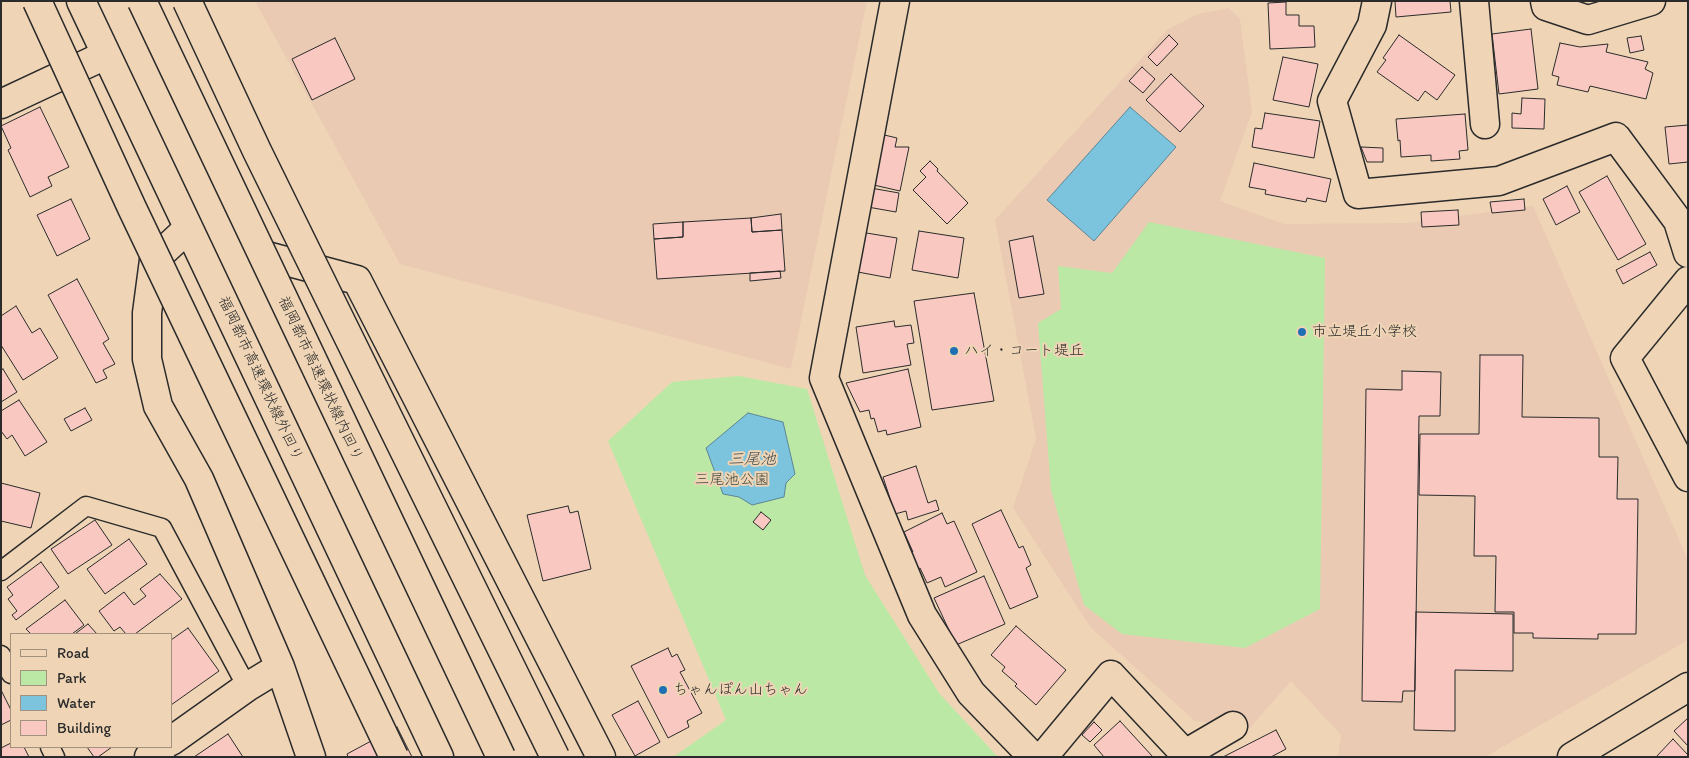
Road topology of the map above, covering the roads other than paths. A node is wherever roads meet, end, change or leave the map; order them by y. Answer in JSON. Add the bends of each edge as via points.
{"nodes":[{"id":1,"x":37,"y":1,"type":"edge"},
{"id":2,"x":81,"y":1,"type":"edge"},
{"id":3,"x":142,"y":1,"type":"edge"},
{"id":4,"x":186,"y":1,"type":"edge"},
{"id":5,"x":895,"y":1,"type":"edge"},
{"id":6,"x":1376,"y":1,"type":"edge"},
{"id":7,"x":1474,"y":1,"type":"edge"},
{"id":8,"x":1545,"y":1,"type":"edge"},
{"id":9,"x":1651,"y":1,"type":"edge"},
{"id":10,"x":97,"y":59,"type":"dead end"},
{"id":11,"x":1,"y":104,"type":"edge"},
{"id":12,"x":1485,"y":124,"type":"dead end"},
{"id":13,"x":183,"y":233,"type":"dead end"},
{"id":14,"x":1688,"y":253,"type":"edge"},
{"id":15,"x":263,"y":255,"type":"dead end"},
{"id":16,"x":1688,"y":281,"type":"edge"},
{"id":17,"x":1688,"y":477,"type":"edge"},
{"id":18,"x":1,"y":571,"type":"edge"},
{"id":19,"x":1,"y":655,"type":"edge"},
{"id":20,"x":280,"y":667,"type":"junction"},
{"id":21,"x":10,"y":672,"type":"edge"},
{"id":22,"x":247,"y":687,"type":"junction"},
{"id":23,"x":1688,"y":687,"type":"edge"},
{"id":24,"x":1233,"y":726,"type":"dead end"},
{"id":25,"x":172,"y":740,"type":"edge"},
{"id":26,"x":162,"y":748,"type":"edge"},
{"id":27,"x":149,"y":757,"type":"edge"},
{"id":28,"x":311,"y":757,"type":"edge"},
{"id":29,"x":394,"y":757,"type":"edge"},
{"id":30,"x":440,"y":757,"type":"edge"},
{"id":31,"x":501,"y":757,"type":"edge"},
{"id":32,"x":555,"y":757,"type":"edge"},
{"id":33,"x":601,"y":757,"type":"edge"},
{"id":34,"x":1033,"y":757,"type":"edge"},
{"id":35,"x":1043,"y":757,"type":"edge"},
{"id":36,"x":1572,"y":757,"type":"edge"}],
"edges":[{"from":1,"to":29,"type":"main road","bridge":true},
{"from":2,"to":30,"type":"main road","name":"福岡都市高速環状線外回り"},
{"from":3,"to":31,"type":"main road","name":"福岡都市高速環状線内回り","bridge":true},
{"from":4,"to":32,"type":"main road","bridge":true},
{"from":5,"to":34,"type":"main road","via":[[824,378],[922,615],[971,694]]},
{"from":6,"to":14,"type":"main road","via":[[1372,25],[1332,101],[1358,194],[1499,181],[1616,137],[1678,221]]},
{"from":7,"to":12,"type":"main road"},
{"from":8,"to":9,"type":"main road","via":[[1546,6],[1588,20]]},
{"from":10,"to":11,"type":"main road"},
{"from":13,"to":20,"type":"main road","via":[[154,260],[147,313],[147,359],[158,406],[199,479]]},
{"from":15,"to":33,"type":"main road","via":[[357,280]]},
{"from":16,"to":17,"type":"main road","via":[[1625,358]]},
{"from":18,"to":22,"type":"lane","via":[[86,506],[162,528]]},
{"from":19,"to":21,"type":"lane"},
{"from":20,"to":22,"type":"main road"},
{"from":20,"to":28,"type":"main road"},
{"from":22,"to":25,"type":"main road"},
{"from":23,"to":36,"type":"main road"},
{"from":24,"to":35,"type":"main road","via":[[1185,754],[1111,676]]},
{"from":26,"to":27,"type":"main road"}]}
